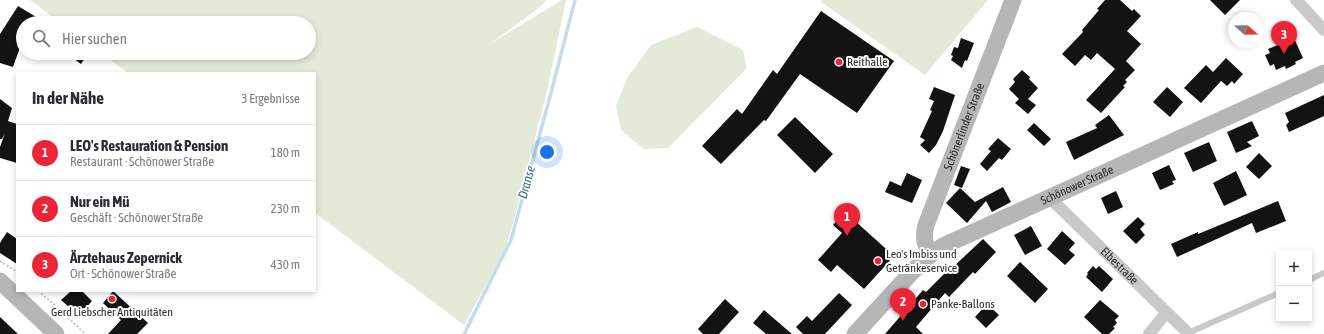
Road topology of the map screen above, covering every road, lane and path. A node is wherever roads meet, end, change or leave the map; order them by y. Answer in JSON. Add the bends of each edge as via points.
{"nodes":[{"id":1,"x":1013,"y":0,"type":"edge"},
{"id":2,"x":1296,"y":0,"type":"edge"},
{"id":3,"x":1324,"y":30,"type":"edge"},
{"id":4,"x":1324,"y":73,"type":"edge"},
{"id":5,"x":1050,"y":198,"type":"junction"},
{"id":6,"x":931,"y":254,"type":"junction"},
{"id":7,"x":0,"y":261,"type":"edge"},
{"id":8,"x":16,"y":271,"type":"edge"},
{"id":9,"x":1324,"y":273,"type":"edge"},
{"id":10,"x":1312,"y":279,"type":"edge"},
{"id":11,"x":0,"y":281,"type":"edge"},
{"id":12,"x":39,"y":292,"type":"edge"},
{"id":13,"x":1276,"y":294,"type":"edge"},
{"id":14,"x":1166,"y":313,"type":"junction"},
{"id":15,"x":56,"y":334,"type":"edge"},
{"id":16,"x":85,"y":334,"type":"edge"},
{"id":17,"x":855,"y":334,"type":"edge"},
{"id":18,"x":1149,"y":334,"type":"edge"},
{"id":19,"x":1188,"y":334,"type":"edge"}],
"edges":[{"from":1,"to":6,"type":"street","name":"Schönerlinder Straße","via":[[926,225],[924,239]]},
{"from":2,"to":3,"type":"street"},
{"from":4,"to":5,"type":"street","name":"Schönower Straße"},
{"from":5,"to":6,"type":"street","name":"Schönower Straße"},
{"from":5,"to":14,"type":"street","name":"Elbestraße"},
{"from":6,"to":17,"type":"street","name":"Schönower Straße"},
{"from":7,"to":8,"type":"path"},
{"from":9,"to":10,"type":"lane"},
{"from":11,"to":15,"type":"street"},
{"from":12,"to":16,"type":"path"},
{"from":13,"to":19,"type":"lane"},
{"from":14,"to":18,"type":"street"},
{"from":14,"to":19,"type":"street","name":"Elbestraße"}]}
